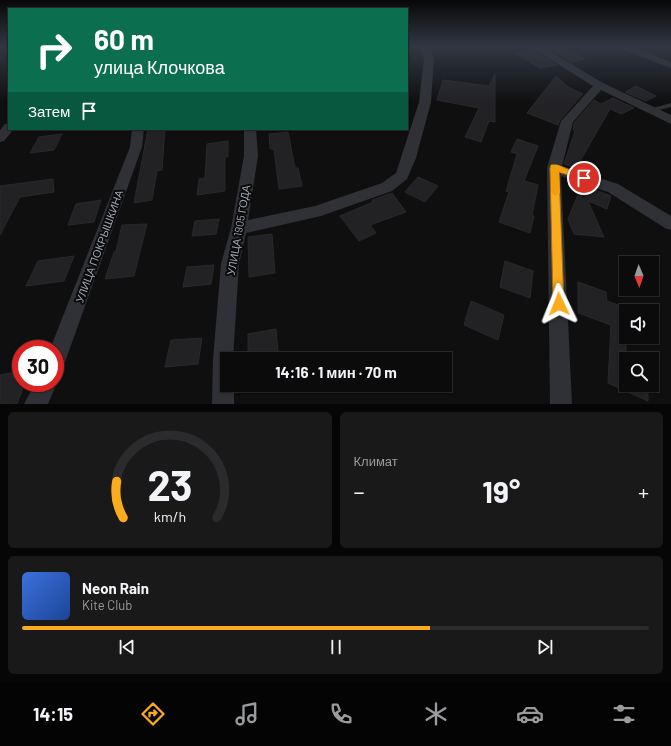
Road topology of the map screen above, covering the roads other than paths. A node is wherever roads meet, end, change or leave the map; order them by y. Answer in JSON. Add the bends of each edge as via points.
{"nodes":[{"id":1,"x":428,"y":65,"type":"edge"},
{"id":2,"x":565,"y":65,"type":"edge"},
{"id":3,"x":599,"y":85,"type":"junction"},
{"id":4,"x":671,"y":105,"type":"edge"},
{"id":5,"x":651,"y":110,"type":"junction"},
{"id":6,"x":671,"y":120,"type":"edge"},
{"id":7,"x":138,"y":130,"type":"edge"},
{"id":8,"x":250,"y":130,"type":"edge"},
{"id":9,"x":554,"y":168,"type":"junction"},
{"id":10,"x":671,"y":224,"type":"edge"},
{"id":11,"x":239,"y":228,"type":"junction"},
{"id":12,"x":63,"y":340,"type":"edge"},
{"id":13,"x":42,"y":392,"type":"edge"},
{"id":14,"x":35,"y":404,"type":"edge"},
{"id":15,"x":222,"y":404,"type":"edge"},
{"id":16,"x":561,"y":404,"type":"edge"}],
"edges":[{"from":1,"to":11,"type":"street","via":[[424,102],[402,176],[387,187],[316,212]]},
{"from":2,"to":3,"type":"street"},
{"from":3,"to":5,"type":"street"},
{"from":3,"to":9,"type":"street","via":[[567,121]]},
{"from":4,"to":5,"type":"lane"},
{"from":5,"to":6,"type":"street"},
{"from":7,"to":12,"type":"street","name":"УЛИЦА ПОКРЫШКИНА","via":[[131,162]]},
{"from":8,"to":11,"type":"street","name":"УЛИЦА 1905 ГОДА","via":[[251,156]]},
{"from":9,"to":10,"type":"street","via":[[613,188]]},
{"from":9,"to":16,"type":"street"},
{"from":11,"to":15,"type":"street","name":"УЛИЦА 1905 ГОДА","via":[[230,264],[222,359]]},
{"from":13,"to":14,"type":"street"}]}
